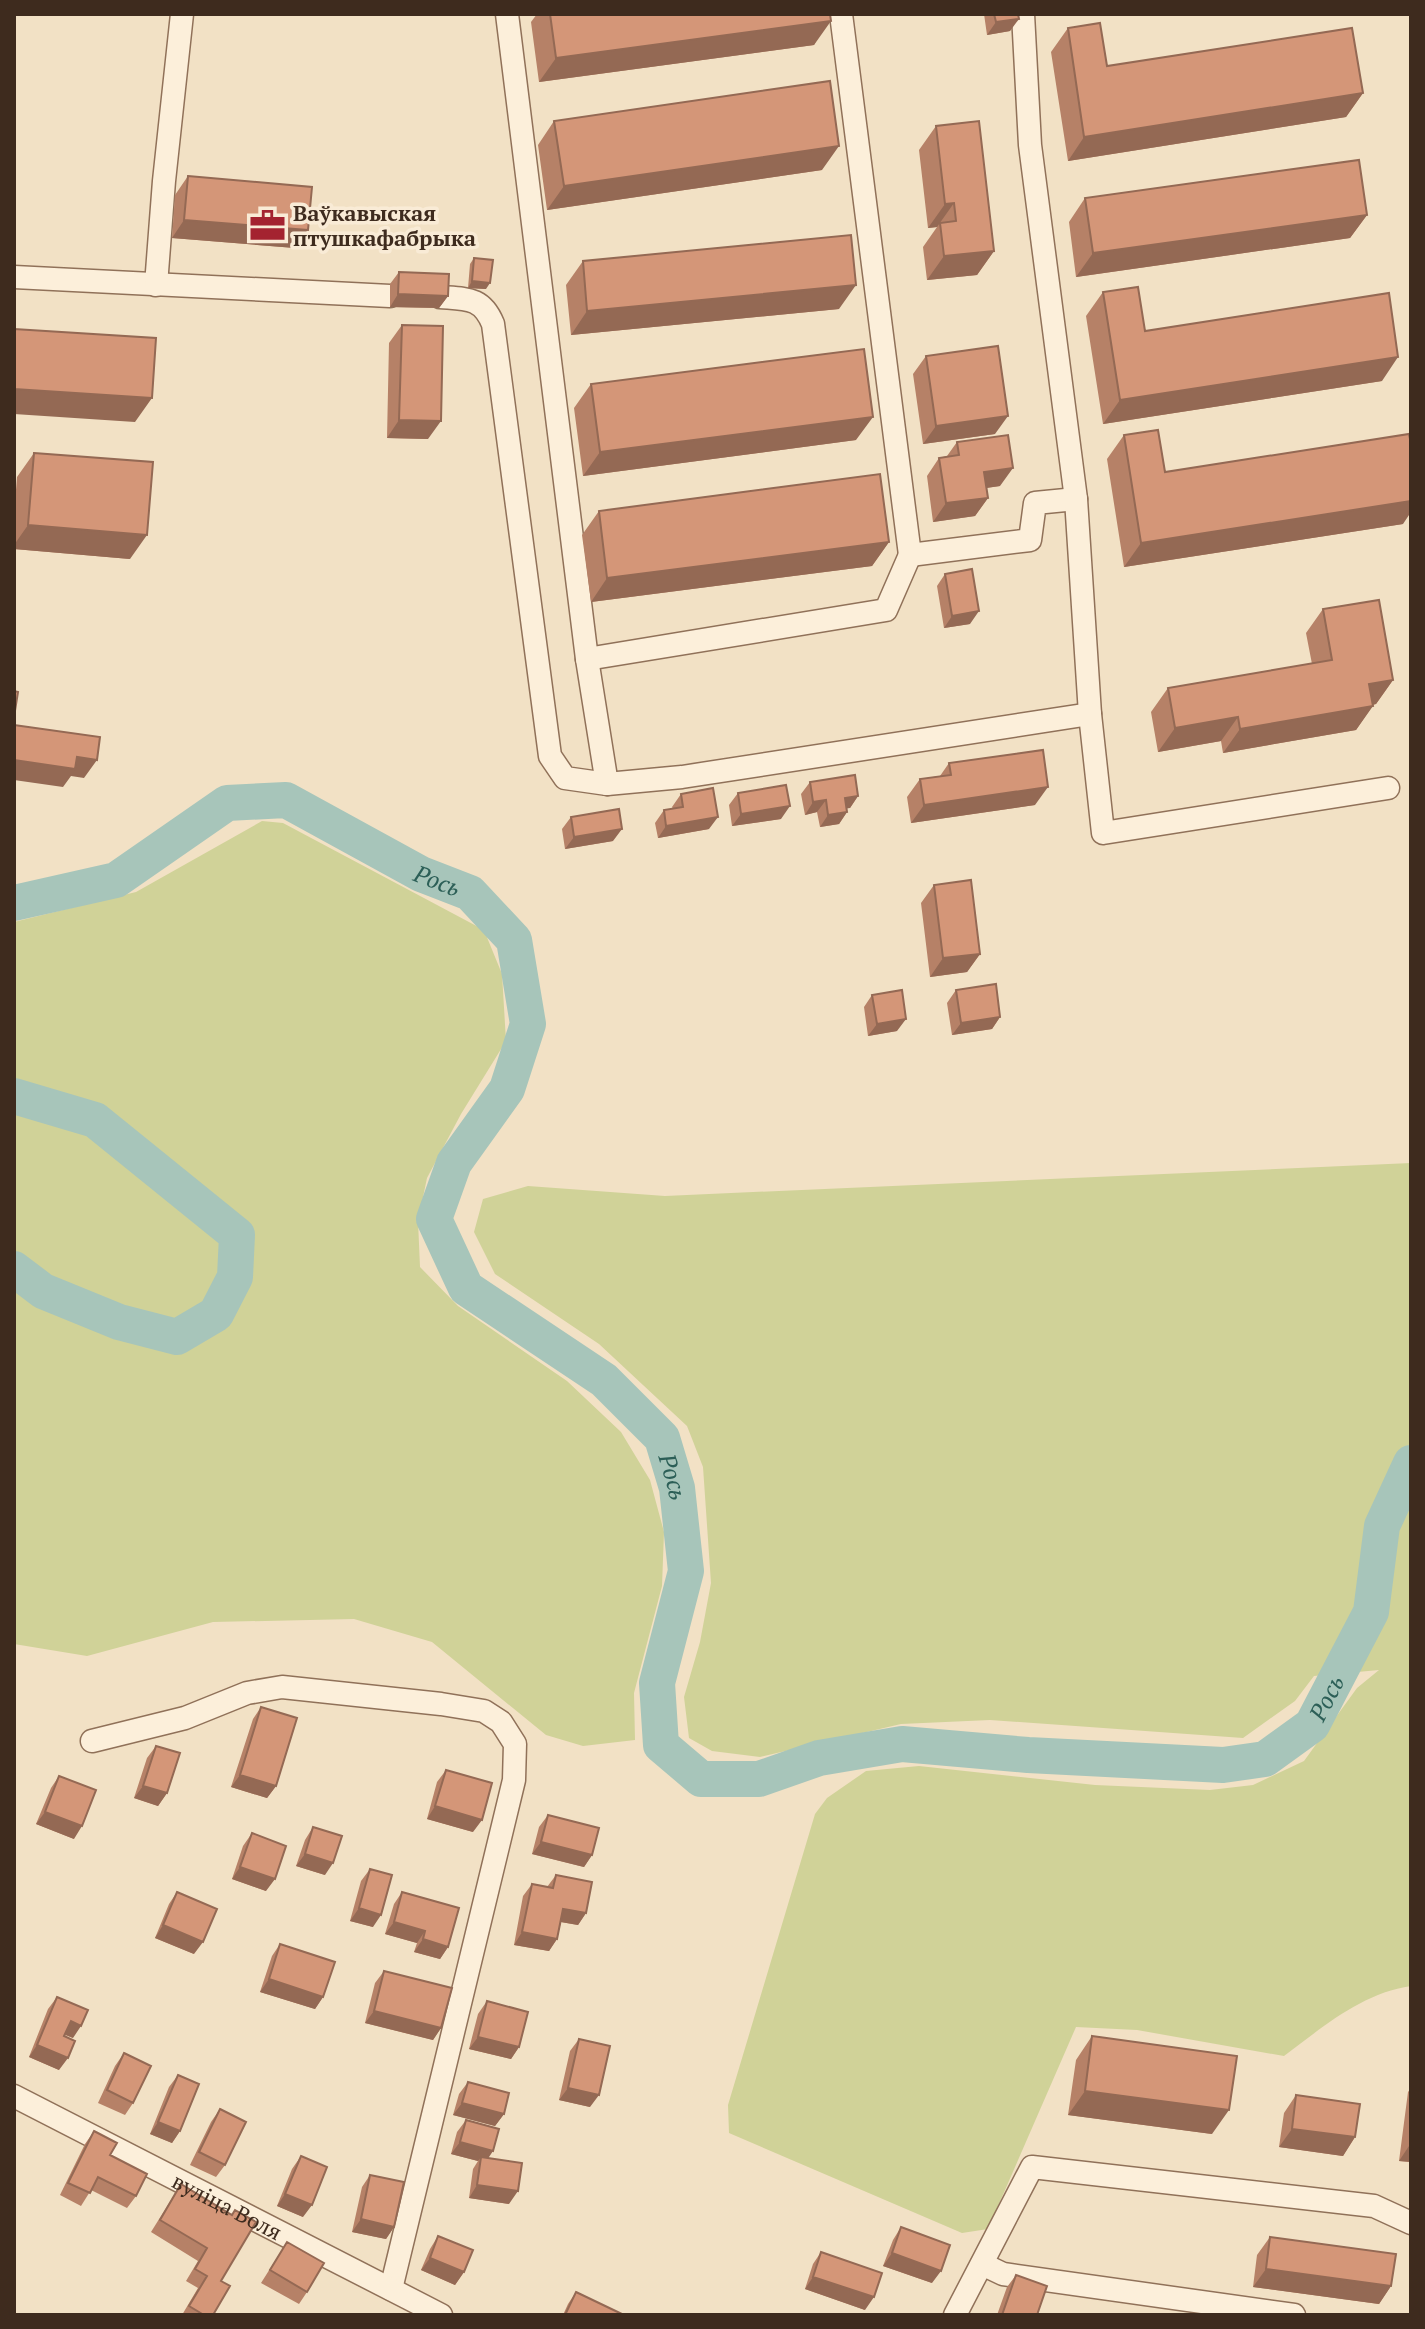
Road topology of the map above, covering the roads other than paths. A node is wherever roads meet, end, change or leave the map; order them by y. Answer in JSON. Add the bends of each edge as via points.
{"nodes":[{"id":1,"x":182,"y":14,"type":"edge"},
{"id":2,"x":507,"y":14,"type":"edge"},
{"id":3,"x":841,"y":14,"type":"edge"},
{"id":4,"x":1023,"y":14,"type":"edge"},
{"id":5,"x":14,"y":277,"type":"edge"},
{"id":6,"x":156,"y":285,"type":"junction"},
{"id":7,"x":390,"y":296,"type":"dead end"},
{"id":8,"x":440,"y":297,"type":"edge"},
{"id":9,"x":1076,"y":499,"type":"junction"},
{"id":10,"x":910,"y":555,"type":"junction"},
{"id":11,"x":587,"y":659,"type":"junction"},
{"id":12,"x":1090,"y":714,"type":"junction"},
{"id":13,"x":607,"y":784,"type":"junction"},
{"id":14,"x":1388,"y":788,"type":"dead end"},
{"id":15,"x":92,"y":1741,"type":"dead end"},
{"id":16,"x":14,"y":2096,"type":"edge"},
{"id":17,"x":1411,"y":2223,"type":"edge"},
{"id":18,"x":982,"y":2264,"type":"junction"},
{"id":19,"x":391,"y":2289,"type":"junction"},
{"id":20,"x":441,"y":2315,"type":"edge"},
{"id":21,"x":955,"y":2315,"type":"edge"},
{"id":22,"x":1294,"y":2315,"type":"edge"}],
"edges":[{"from":1,"to":6,"type":"street"},
{"from":2,"to":11,"type":"street"},
{"from":3,"to":10,"type":"street"},
{"from":4,"to":9,"type":"street","via":[[1030,145]]},
{"from":5,"to":6,"type":"street"},
{"from":6,"to":7,"type":"street"},
{"from":8,"to":13,"type":"street","via":[[472,299],[488,310],[493,324],[550,756],[565,778]]},
{"from":9,"to":10,"type":"street","via":[[1035,503],[1030,540]]},
{"from":9,"to":12,"type":"street"},
{"from":10,"to":11,"type":"street","via":[[886,610]]},
{"from":11,"to":13,"type":"street"},
{"from":12,"to":13,"type":"street"},
{"from":12,"to":14,"type":"street","via":[[1103,833]]},
{"from":15,"to":19,"type":"street","via":[[282,1687],[484,1711],[501,1722],[515,1744],[514,1780]]},
{"from":16,"to":19,"type":"street","name":"вуліца Воля"},
{"from":17,"to":18,"type":"street","via":[[1374,2206],[1032,2167]]},
{"from":18,"to":21,"type":"street"},
{"from":18,"to":22,"type":"street","via":[[1003,2274]]},
{"from":19,"to":20,"type":"street","name":"вуліца Воля"}]}
